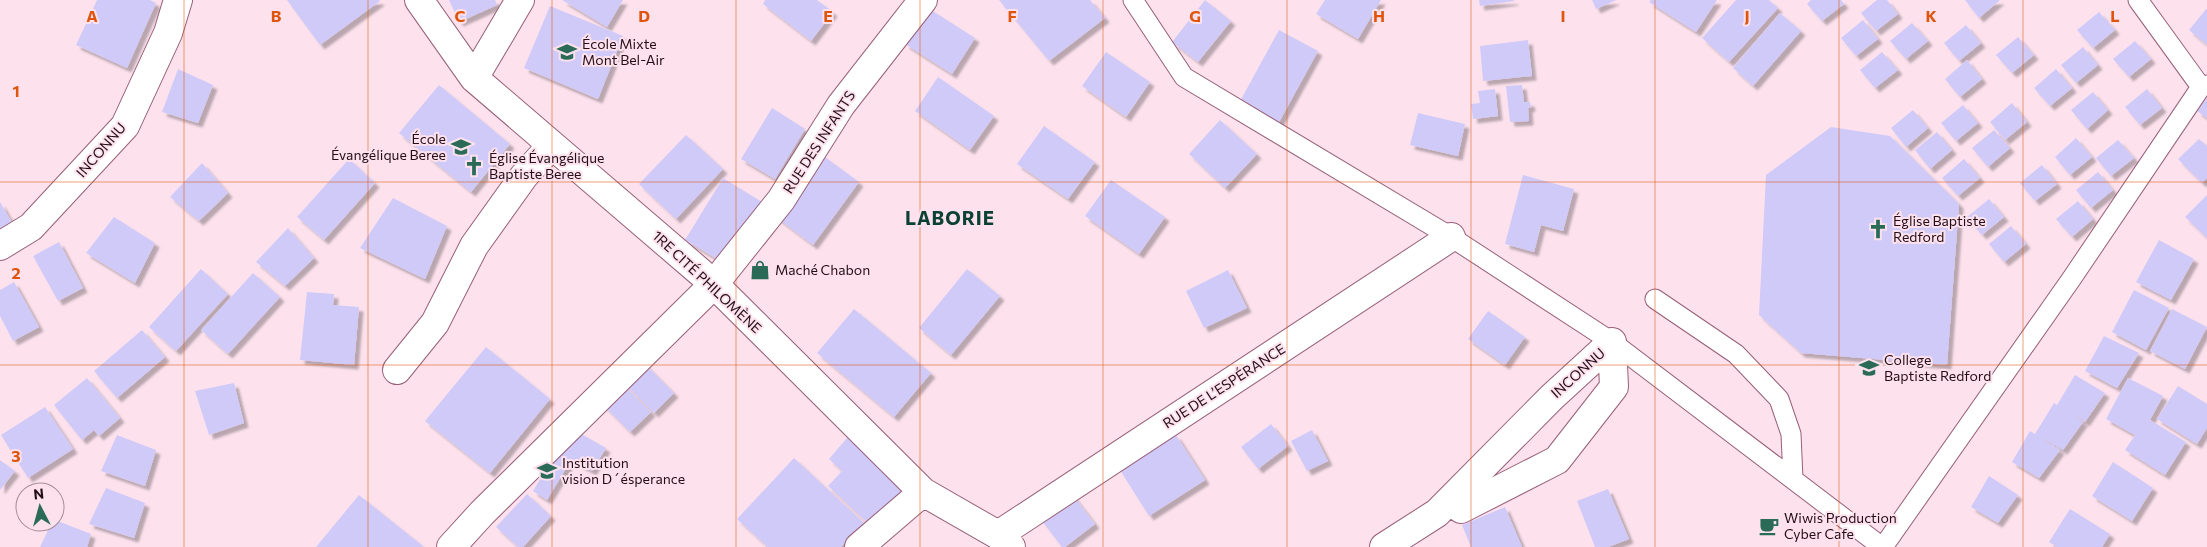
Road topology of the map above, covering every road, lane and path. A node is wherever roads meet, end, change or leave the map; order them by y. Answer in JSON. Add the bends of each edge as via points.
{"nodes":[{"id":1,"x":178,"y":0,"type":"edge"},
{"id":2,"x":419,"y":0,"type":"edge"},
{"id":3,"x":520,"y":0,"type":"edge"},
{"id":4,"x":923,"y":0,"type":"edge"},
{"id":5,"x":1133,"y":0,"type":"edge"},
{"id":6,"x":2138,"y":0,"type":"edge"},
{"id":7,"x":474,"y":78,"type":"junction"},
{"id":8,"x":2204,"y":86,"type":"edge"},
{"id":9,"x":552,"y":145,"type":"junction"},
{"id":10,"x":1451,"y":237,"type":"junction"},
{"id":11,"x":0,"y":246,"type":"edge"},
{"id":12,"x":714,"y":284,"type":"junction"},
{"id":13,"x":1655,"y":299,"type":"dead end"},
{"id":14,"x":1612,"y":342,"type":"junction"},
{"id":15,"x":397,"y":370,"type":"dead end"},
{"id":16,"x":1793,"y":479,"type":"junction"},
{"id":17,"x":923,"y":492,"type":"junction"},
{"id":18,"x":1461,"y":509,"type":"dead end"},
{"id":19,"x":1004,"y":541,"type":"edge"},
{"id":20,"x":451,"y":547,"type":"edge"},
{"id":21,"x":859,"y":547,"type":"edge"},
{"id":22,"x":1384,"y":547,"type":"edge"},
{"id":23,"x":1883,"y":547,"type":"edge"}],
"edges":[{"from":1,"to":11,"type":"street","name":"INCONNU","via":[[168,33],[125,126],[31,227]]},
{"from":2,"to":7,"type":"street","name":"1RE CITÉ PHILOMÈNE"},
{"from":3,"to":7,"type":"street"},
{"from":4,"to":12,"type":"street","name":"RUE DES INFANTS","via":[[841,104],[781,200]]},
{"from":5,"to":10,"type":"lane","via":[[1184,76]]},
{"from":6,"to":8,"type":"lane"},
{"from":7,"to":9,"type":"street","name":"1RE CITÉ PHILOMÈNE"},
{"from":8,"to":23,"type":"lane"},
{"from":9,"to":12,"type":"street","name":"1RE CITÉ PHILOMÈNE"},
{"from":9,"to":15,"type":"street","via":[[524,176],[474,246],[435,324]]},
{"from":10,"to":14,"type":"lane"},
{"from":10,"to":19,"type":"street","name":"RUE DE L’ESPÉRANCE"},
{"from":12,"to":17,"type":"street","name":"1RE CITÉ PHILOMÈNE"},
{"from":12,"to":20,"type":"street","name":"RUE DES INFANTS"},
{"from":13,"to":16,"type":"lane","via":[[1736,354],[1779,399],[1790,434]]},
{"from":14,"to":16,"type":"lane"},
{"from":14,"to":18,"type":"street","name":"INCONNU","via":[[1614,387],[1557,460]]},
{"from":14,"to":22,"type":"street","name":"INCONNU","via":[[1552,397],[1437,513]]},
{"from":16,"to":23,"type":"lane"},
{"from":17,"to":19,"type":"street","name":"1RE CITÉ PHILOMÈNE"},
{"from":17,"to":21,"type":"street"}]}
